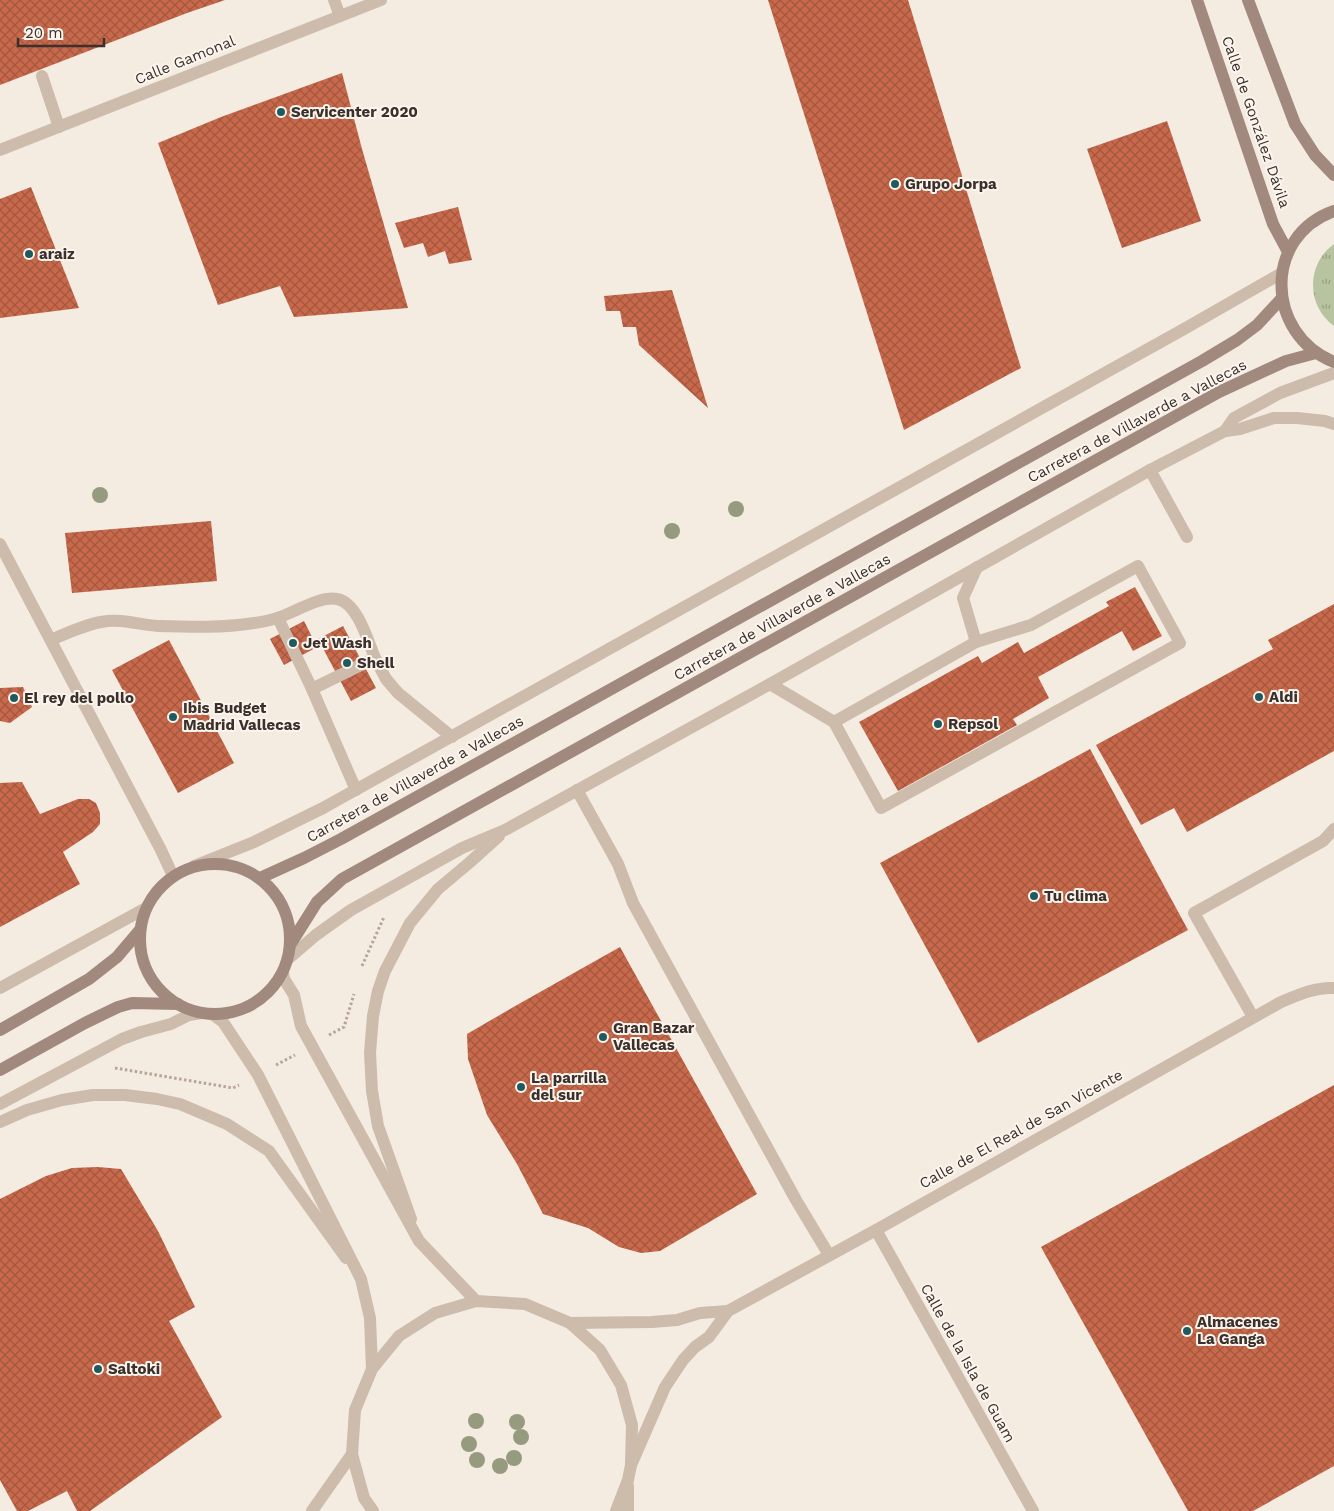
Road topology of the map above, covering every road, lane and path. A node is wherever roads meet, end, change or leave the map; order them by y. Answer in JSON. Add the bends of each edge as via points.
{"nodes":[{"id":1,"x":334,"y":0,"type":"edge"},
{"id":2,"x":381,"y":0,"type":"edge"},
{"id":3,"x":1197,"y":0,"type":"edge"},
{"id":4,"x":1248,"y":0,"type":"edge"},
{"id":5,"x":340,"y":16,"type":"junction"},
{"id":6,"x":42,"y":76,"type":"dead end"},
{"id":7,"x":59,"y":127,"type":"junction"},
{"id":8,"x":0,"y":150,"type":"edge"},
{"id":9,"x":1334,"y":175,"type":"edge"},
{"id":10,"x":1334,"y":210,"type":"edge"},
{"id":11,"x":1288,"y":252,"type":"junction"},
{"id":12,"x":1282,"y":273,"type":"junction"},
{"id":13,"x":1282,"y":298,"type":"junction"},
{"id":14,"x":1316,"y":352,"type":"junction"},
{"id":15,"x":1334,"y":362,"type":"edge"},
{"id":16,"x":1334,"y":373,"type":"edge"},
{"id":17,"x":1334,"y":424,"type":"edge"},
{"id":18,"x":1225,"y":430,"type":"junction"},
{"id":19,"x":1150,"y":470,"type":"junction"},
{"id":20,"x":1187,"y":537,"type":"dead end"},
{"id":21,"x":0,"y":544,"type":"edge"},
{"id":22,"x":976,"y":567,"type":"junction"},
{"id":23,"x":278,"y":618,"type":"junction"},
{"id":24,"x":51,"y":640,"type":"junction"},
{"id":25,"x":976,"y":642,"type":"junction"},
{"id":26,"x":375,"y":658,"type":"junction"},
{"id":27,"x":770,"y":684,"type":"junction"},
{"id":28,"x":312,"y":689,"type":"junction"},
{"id":29,"x":834,"y":722,"type":"junction"},
{"id":30,"x":452,"y":737,"type":"junction"},
{"id":31,"x":356,"y":790,"type":"junction"},
{"id":32,"x":577,"y":790,"type":"junction"},
{"id":33,"x":505,"y":830,"type":"junction"},
{"id":34,"x":1334,"y":830,"type":"edge"},
{"id":35,"x":194,"y":866,"type":"junction"},
{"id":36,"x":173,"y":876,"type":"junction"},
{"id":37,"x":260,"y":878,"type":"junction"},
{"id":38,"x":146,"y":908,"type":"junction"},
{"id":39,"x":140,"y":930,"type":"junction"},
{"id":40,"x":290,"y":945,"type":"junction"},
{"id":41,"x":288,"y":959,"type":"junction"},
{"id":42,"x":283,"y":972,"type":"junction"},
{"id":43,"x":0,"y":988,"type":"edge"},
{"id":44,"x":1334,"y":988,"type":"edge"},
{"id":45,"x":178,"y":1004,"type":"junction"},
{"id":46,"x":207,"y":1014,"type":"junction"},
{"id":47,"x":1253,"y":1017,"type":"junction"},
{"id":48,"x":344,"y":1027,"type":"dead end"},
{"id":49,"x":0,"y":1030,"type":"edge"},
{"id":50,"x":328,"y":1035,"type":"dead end"},
{"id":51,"x":296,"y":1054,"type":"dead end"},
{"id":52,"x":108,"y":1066,"type":"dead end"},
{"id":53,"x":272,"y":1068,"type":"dead end"},
{"id":54,"x":0,"y":1070,"type":"edge"},
{"id":55,"x":240,"y":1086,"type":"dead end"},
{"id":56,"x":0,"y":1104,"type":"edge"},
{"id":57,"x":0,"y":1122,"type":"edge"},
{"id":58,"x":876,"y":1230,"type":"junction"},
{"id":59,"x":419,"y":1240,"type":"junction"},
{"id":60,"x":829,"y":1255,"type":"junction"},
{"id":61,"x":361,"y":1279,"type":"junction"},
{"id":62,"x":476,"y":1301,"type":"junction"},
{"id":63,"x":728,"y":1311,"type":"junction"},
{"id":64,"x":570,"y":1323,"type":"junction"},
{"id":65,"x":372,"y":1369,"type":"junction"},
{"id":66,"x":352,"y":1454,"type":"junction"},
{"id":67,"x":631,"y":1466,"type":"junction"},
{"id":68,"x":628,"y":1480,"type":"junction"},
{"id":69,"x":312,"y":1511,"type":"edge"},
{"id":70,"x":373,"y":1511,"type":"edge"},
{"id":71,"x":616,"y":1511,"type":"edge"},
{"id":72,"x":628,"y":1511,"type":"edge"},
{"id":73,"x":1033,"y":1511,"type":"edge"}],
"edges":[{"from":1,"to":5,"type":"street"},
{"from":2,"to":5,"type":"street","name":"Calle Gamonal"},
{"from":3,"to":11,"type":"main road","name":"Calle de González Dávila","via":[[1273,224]]},
{"from":4,"to":9,"type":"main road","via":[[1295,124],[1315,155]]},
{"from":5,"to":7,"type":"street","name":"Calle Gamonal"},
{"from":6,"to":7,"type":"street"},
{"from":7,"to":8,"type":"street","name":"Calle Gamonal"},
{"from":10,"to":11,"type":"main road","via":[[1302,231]]},
{"from":11,"to":12,"type":"main road"},
{"from":12,"to":13,"type":"main road"},
{"from":12,"to":30,"type":"street"},
{"from":13,"to":14,"type":"main road","via":[[1288,319],[1300,338]]},
{"from":13,"to":37,"type":"main road","name":"Carretera de Villaverde a Vallecas","via":[[1257,325],[1202,361],[350,835]]},
{"from":14,"to":15,"type":"main road"},
{"from":14,"to":40,"type":"main road","name":"Carretera de Villaverde a Vallecas","via":[[1286,361],[1219,392],[342,879],[317,902]]},
{"from":16,"to":18,"type":"street","via":[[1280,393],[1234,418]]},
{"from":17,"to":18,"type":"street","via":[[1274,418],[1240,429]]},
{"from":18,"to":19,"type":"street"},
{"from":19,"to":20,"type":"street"},
{"from":19,"to":22,"type":"street"},
{"from":21,"to":24,"type":"street"},
{"from":22,"to":25,"type":"street","via":[[963,598]]},
{"from":22,"to":27,"type":"street"},
{"from":23,"to":24,"type":"street","via":[[207,626],[157,626],[117,620],[82,627]]},
{"from":23,"to":26,"type":"street","via":[[324,599],[339,599],[358,617]]},
{"from":23,"to":28,"type":"street"},
{"from":24,"to":36,"type":"street"},
{"from":25,"to":29,"type":"street"},
{"from":25,"to":29,"type":"street","via":[[1031,625],[1138,566],[1180,643],[882,808]]},
{"from":26,"to":28,"type":"street"},
{"from":26,"to":30,"type":"street","via":[[398,693]]},
{"from":27,"to":29,"type":"street"},
{"from":27,"to":32,"type":"street"},
{"from":28,"to":31,"type":"street"},
{"from":30,"to":31,"type":"street"},
{"from":31,"to":35,"type":"street","via":[[254,842]]},
{"from":32,"to":33,"type":"street"},
{"from":32,"to":60,"type":"street","via":[[618,864],[633,904]]},
{"from":33,"to":41,"type":"street","via":[[462,848],[351,910]]},
{"from":33,"to":59,"type":"street","via":[[438,888],[410,923],[378,991],[370,1053],[372,1091],[378,1126]]},
{"from":34,"to":47,"type":"street","via":[[1324,841],[1194,913]]},
{"from":35,"to":36,"type":"main road"},
{"from":35,"to":37,"type":"main road","via":[[242,867]]},
{"from":36,"to":38,"type":"main road","via":[[157,890]]},
{"from":37,"to":40,"type":"main road","via":[[278,897],[288,920]]},
{"from":38,"to":39,"type":"main road"},
{"from":38,"to":43,"type":"street"},
{"from":39,"to":45,"type":"main road","via":[[140,952],[147,973],[160,991]]},
{"from":39,"to":49,"type":"main road","via":[[117,957],[89,979]]},
{"from":40,"to":41,"type":"main road"},
{"from":41,"to":42,"type":"main road"},
{"from":42,"to":46,"type":"main road","via":[[271,989],[254,1003],[234,1012]]},
{"from":42,"to":59,"type":"street","via":[[294,995],[304,1032]]},
{"from":44,"to":47,"type":"street","name":"Calle de El Real de San Vicente","via":[[1305,992]]},
{"from":45,"to":46,"type":"main road"},
{"from":45,"to":54,"type":"main road","via":[[132,1003],[118,1008],[93,1018]]},
{"from":46,"to":56,"type":"street","via":[[189,1015],[122,1039]]},
{"from":46,"to":61,"type":"street","via":[[223,1022],[258,1075]]},
{"from":47,"to":58,"type":"street","name":"Calle de El Real de San Vicente"},
{"from":48,"to":50,"type":"path"},
{"from":51,"to":53,"type":"path"},
{"from":52,"to":55,"type":"path","via":[[233,1088]]},
{"from":57,"to":61,"type":"street","via":[[62,1100],[92,1095],[125,1095],[180,1104],[227,1124],[269,1152]]},
{"from":58,"to":60,"type":"street","name":"Calle de El Real de San Vicente"},
{"from":58,"to":73,"type":"street","name":"Calle de la Isla de Guam"},
{"from":59,"to":62,"type":"street"},
{"from":60,"to":63,"type":"street","name":"Calle de El Real de San Vicente"},
{"from":61,"to":65,"type":"street","via":[[370,1318]]},
{"from":62,"to":64,"type":"street","via":[[525,1304]]},
{"from":62,"to":65,"type":"street","via":[[435,1313],[406,1331]]},
{"from":63,"to":64,"type":"street","name":"Calle de El Real de San Vicente","via":[[652,1322]]},
{"from":63,"to":67,"type":"street","name":"Calle de El Real de San Vicente","via":[[709,1337],[683,1360],[665,1388]]},
{"from":64,"to":67,"type":"street","via":[[600,1350],[622,1385],[632,1424]]},
{"from":65,"to":66,"type":"street","via":[[355,1410]]},
{"from":66,"to":69,"type":"street"},
{"from":66,"to":70,"type":"street","via":[[364,1498]]},
{"from":67,"to":68,"type":"street"},
{"from":68,"to":71,"type":"street"},
{"from":68,"to":72,"type":"street"}]}
